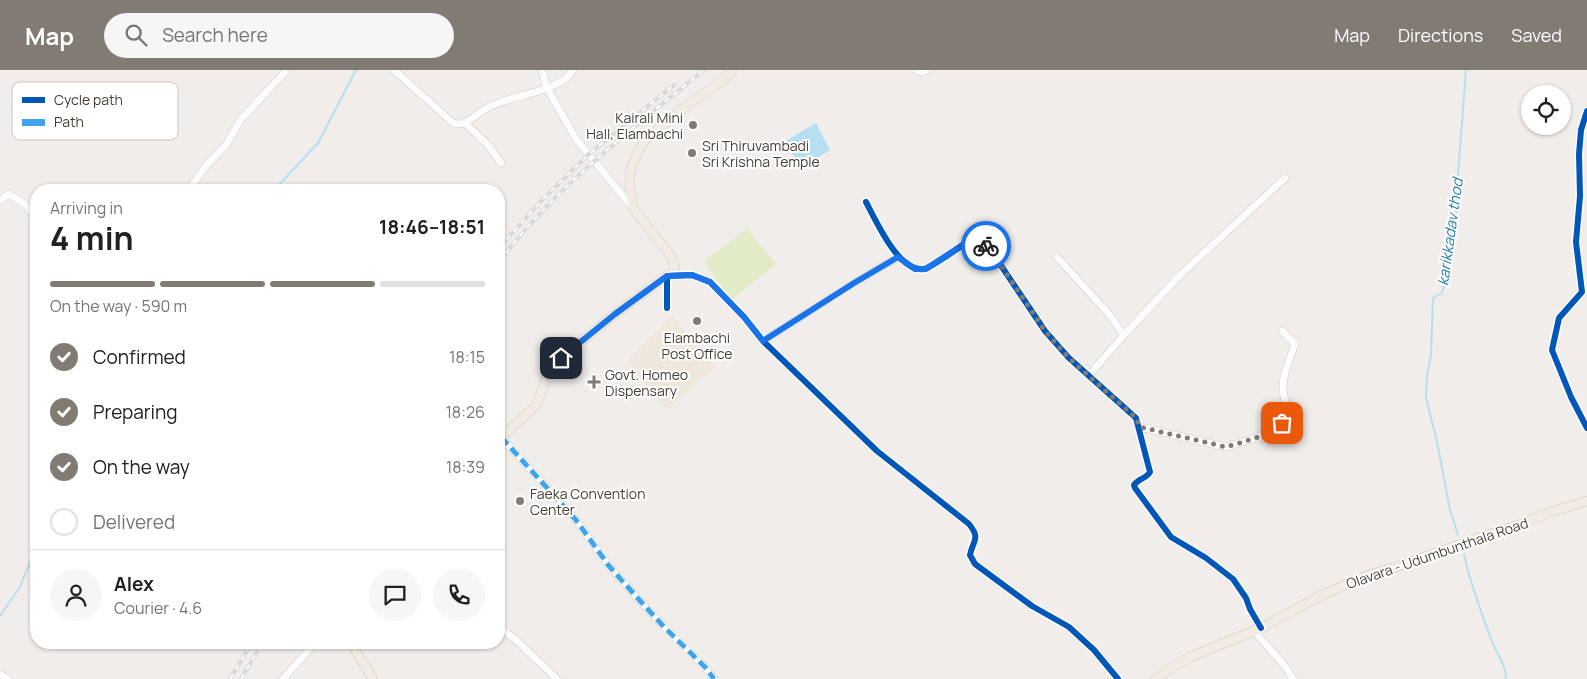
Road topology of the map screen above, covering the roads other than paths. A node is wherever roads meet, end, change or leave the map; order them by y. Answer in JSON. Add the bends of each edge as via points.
{"nodes":[{"id":1,"x":287,"y":70,"type":"edge"},
{"id":2,"x":394,"y":70,"type":"edge"},
{"id":3,"x":542,"y":70,"type":"edge"},
{"id":4,"x":573,"y":70,"type":"edge"},
{"id":5,"x":733,"y":70,"type":"edge"},
{"id":6,"x":916,"y":70,"type":"edge"},
{"id":7,"x":927,"y":70,"type":"edge"},
{"id":8,"x":547,"y":88,"type":"junction"},
{"id":9,"x":1587,"y":111,"type":"edge"},
{"id":10,"x":465,"y":123,"type":"junction"},
{"id":11,"x":501,"y":163,"type":"dead end"},
{"id":12,"x":1285,"y":178,"type":"dead end"},
{"id":13,"x":193,"y":184,"type":"edge"},
{"id":14,"x":0,"y":200,"type":"edge"},
{"id":15,"x":866,"y":202,"type":"dead end"},
{"id":16,"x":633,"y":208,"type":"junction"},
{"id":17,"x":30,"y":211,"type":"edge"},
{"id":18,"x":898,"y":257,"type":"junction"},
{"id":19,"x":1057,"y":258,"type":"dead end"},
{"id":20,"x":667,"y":276,"type":"junction"},
{"id":21,"x":667,"y":308,"type":"dead end"},
{"id":22,"x":1282,"y":331,"type":"dead end"},
{"id":23,"x":1124,"y":335,"type":"junction"},
{"id":24,"x":763,"y":341,"type":"junction"},
{"id":25,"x":1089,"y":375,"type":"junction"},
{"id":26,"x":1140,"y":427,"type":"junction"},
{"id":27,"x":1587,"y":428,"type":"edge"},
{"id":28,"x":505,"y":434,"type":"edge"},
{"id":29,"x":505,"y":443,"type":"edge"},
{"id":30,"x":1587,"y":501,"type":"edge"},
{"id":31,"x":1257,"y":629,"type":"junction"},
{"id":32,"x":505,"y":632,"type":"edge"},
{"id":33,"x":310,"y":649,"type":"edge"},
{"id":34,"x":355,"y":649,"type":"edge"},
{"id":35,"x":0,"y":674,"type":"edge"},
{"id":36,"x":8,"y":679,"type":"edge"},
{"id":37,"x":283,"y":679,"type":"edge"},
{"id":38,"x":372,"y":679,"type":"edge"},
{"id":39,"x":556,"y":679,"type":"edge"},
{"id":40,"x":714,"y":679,"type":"edge"},
{"id":41,"x":1118,"y":679,"type":"edge"},
{"id":42,"x":1156,"y":679,"type":"edge"},
{"id":43,"x":1293,"y":679,"type":"edge"}],
"edges":[{"from":1,"to":13,"type":"street","via":[[240,119],[226,145]]},
{"from":2,"to":10,"type":"street","via":[[453,124]]},
{"from":3,"to":8,"type":"street"},
{"from":4,"to":8,"type":"street","via":[[568,78]]},
{"from":5,"to":16,"type":"main road","via":[[644,141],[630,172]]},
{"from":6,"to":7,"type":"street"},
{"from":8,"to":10,"type":"street","via":[[488,107]]},
{"from":8,"to":16,"type":"street","via":[[576,139]]},
{"from":9,"to":27,"type":"street","via":[[1581,130],[1576,242],[1582,292],[1560,318],[1552,350]]},
{"from":10,"to":11,"type":"street"},
{"from":12,"to":23,"type":"street","via":[[1180,275]]},
{"from":14,"to":17,"type":"street","via":[[9,194]]},
{"from":15,"to":18,"type":"street"},
{"from":16,"to":20,"type":"main road","via":[[674,264],[675,270]]},
{"from":18,"to":24,"type":"street"},
{"from":18,"to":25,"type":"street","via":[[915,269],[926,269],[977,237],[996,258],[1045,331]]},
{"from":19,"to":23,"type":"street"},
{"from":20,"to":21,"type":"street"},
{"from":20,"to":24,"type":"street","via":[[692,275],[710,282]]},
{"from":20,"to":28,"type":"main road","via":[[549,368],[536,406]]},
{"from":22,"to":26,"type":"street","via":[[1295,344],[1284,377],[1288,418],[1282,423],[1256,438],[1226,447]]},
{"from":23,"to":25,"type":"street"},
{"from":24,"to":41,"type":"street","via":[[876,451],[969,524],[976,534],[970,555],[975,564],[1032,606],[1069,627]]},
{"from":25,"to":26,"type":"street","via":[[1136,418]]},
{"from":26,"to":31,"type":"street","via":[[1150,472],[1136,482],[1135,488],[1171,538],[1206,558],[1233,579],[1246,598]]},
{"from":29,"to":40,"type":"street","via":[[576,520],[609,566]]},
{"from":30,"to":31,"type":"main road","name":"Olavara - Udumbunthala Road","via":[[1362,577]]},
{"from":31,"to":42,"type":"main road","name":"Olavara - Udumbunthala Road","via":[[1190,657]]},
{"from":31,"to":43,"type":"street"},
{"from":32,"to":39,"type":"street"},
{"from":33,"to":37,"type":"street"},
{"from":34,"to":38,"type":"main road"},
{"from":35,"to":36,"type":"street"}]}
